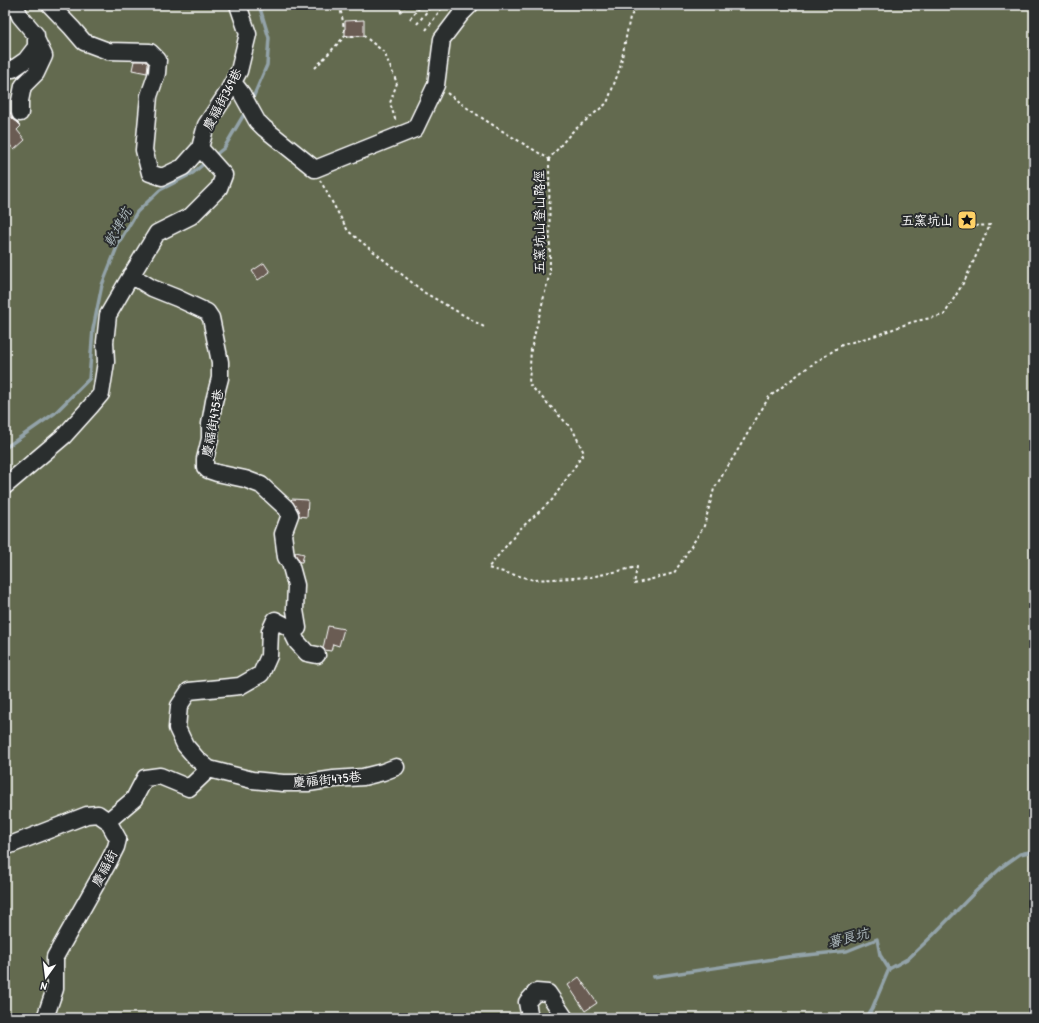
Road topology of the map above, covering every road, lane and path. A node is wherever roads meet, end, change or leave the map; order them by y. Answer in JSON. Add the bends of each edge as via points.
{"nodes":[{"id":1,"x":15,"y":5,"type":"edge"},
{"id":2,"x":50,"y":5,"type":"edge"},
{"id":3,"x":238,"y":5,"type":"edge"},
{"id":4,"x":338,"y":5,"type":"edge"},
{"id":5,"x":406,"y":5,"type":"edge"},
{"id":6,"x":421,"y":5,"type":"edge"},
{"id":7,"x":432,"y":5,"type":"edge"},
{"id":8,"x":444,"y":5,"type":"edge"},
{"id":9,"x":470,"y":5,"type":"edge"},
{"id":10,"x":639,"y":5,"type":"edge"},
{"id":11,"x":400,"y":12,"type":"dead end"},
{"id":12,"x":410,"y":19,"type":"dead end"},
{"id":13,"x":417,"y":24,"type":"dead end"},
{"id":14,"x":426,"y":30,"type":"dead end"},
{"id":15,"x":345,"y":36,"type":"junction"},
{"id":16,"x":36,"y":39,"type":"junction"},
{"id":17,"x":5,"y":68,"type":"edge"},
{"id":18,"x":315,"y":68,"type":"dead end"},
{"id":19,"x":436,"y":85,"type":"junction"},
{"id":20,"x":238,"y":88,"type":"junction"},
{"id":21,"x":20,"y":113,"type":"dead end"},
{"id":22,"x":401,"y":134,"type":"junction"},
{"id":23,"x":200,"y":148,"type":"junction"},
{"id":24,"x":549,"y":159,"type":"junction"},
{"id":25,"x":315,"y":169,"type":"junction"},
{"id":26,"x":961,"y":227,"type":"dead end"},
{"id":27,"x":131,"y":275,"type":"junction"},
{"id":28,"x":484,"y":327,"type":"dead end"},
{"id":29,"x":5,"y":486,"type":"edge"},
{"id":30,"x":290,"y":628,"type":"junction"},
{"id":31,"x":317,"y":655,"type":"dead end"},
{"id":32,"x":396,"y":767,"type":"dead end"},
{"id":33,"x":209,"y":769,"type":"junction"},
{"id":34,"x":108,"y":821,"type":"junction"},
{"id":35,"x":5,"y":847,"type":"edge"},
{"id":36,"x":44,"y":1018,"type":"edge"},
{"id":37,"x":530,"y":1018,"type":"edge"},
{"id":38,"x":565,"y":1018,"type":"edge"}],
"edges":[{"from":1,"to":16,"type":"street","via":[[20,16],[36,34]]},
{"from":2,"to":23,"type":"street","via":[[84,42],[108,51],[150,52],[158,60],[157,73],[149,96],[144,150],[150,173],[162,177],[183,167]]},
{"from":3,"to":20,"type":"street","name":"慶福街369巷","via":[[248,34],[239,71]]},
{"from":4,"to":15,"type":"path"},
{"from":5,"to":11,"type":"path"},
{"from":6,"to":12,"type":"path"},
{"from":7,"to":13,"type":"path"},
{"from":8,"to":14,"type":"path"},
{"from":9,"to":19,"type":"street","via":[[442,39]]},
{"from":10,"to":24,"type":"path","via":[[630,17],[620,68],[607,103],[572,132]]},
{"from":15,"to":18,"type":"path"},
{"from":15,"to":22,"type":"path","via":[[364,36],[384,52],[396,83],[390,103]]},
{"from":16,"to":17,"type":"street","via":[[36,47],[26,60],[13,69]]},
{"from":16,"to":21,"type":"street","via":[[44,56],[36,72],[23,86]]},
{"from":19,"to":22,"type":"street","via":[[415,129]]},
{"from":19,"to":24,"type":"path","via":[[475,114]]},
{"from":20,"to":23,"type":"street","name":"慶福街369巷","via":[[206,125]]},
{"from":20,"to":25,"type":"street","via":[[257,121]]},
{"from":22,"to":25,"type":"street"},
{"from":23,"to":27,"type":"street","via":[[224,175],[219,188],[191,216],[157,233]]},
{"from":24,"to":26,"type":"path","name":"五窯坑山登山路徑","via":[[550,272],[531,349],[529,384],[573,430],[584,453],[552,500],[520,529],[488,568],[534,580],[591,577],[637,567],[634,584],[674,572],[704,526],[714,488],[769,397],[842,345],[912,322],[944,315],[965,280],[990,225]]},
{"from":25,"to":28,"type":"path","via":[[348,231],[425,293]]},
{"from":27,"to":29,"type":"street","via":[[108,315],[106,362],[101,394],[64,436]]},
{"from":27,"to":30,"type":"street","name":"慶福街475巷","via":[[152,288],[207,312],[212,318],[220,362],[220,378],[210,424],[205,467],[216,473],[261,485],[290,515],[283,534],[286,557],[296,585],[295,610],[298,628]]},
{"from":30,"to":31,"type":"street","via":[[297,642],[307,653]]},
{"from":30,"to":33,"type":"street","name":"慶福街475巷","via":[[275,620],[270,630],[269,656],[261,674],[240,686],[189,691],[179,706],[177,728],[185,745]]},
{"from":32,"to":33,"type":"street","name":"慶福街475巷","via":[[363,777],[308,783],[252,780]]},
{"from":33,"to":34,"type":"street","via":[[188,788],[160,776],[145,778],[134,799]]},
{"from":34,"to":35,"type":"street","via":[[98,814],[87,815]]},
{"from":34,"to":36,"type":"street","name":"慶福街","via":[[118,839],[116,847],[55,957],[54,989]]},
{"from":37,"to":38,"type":"street","via":[[527,1002],[536,992],[548,993]]}]}
